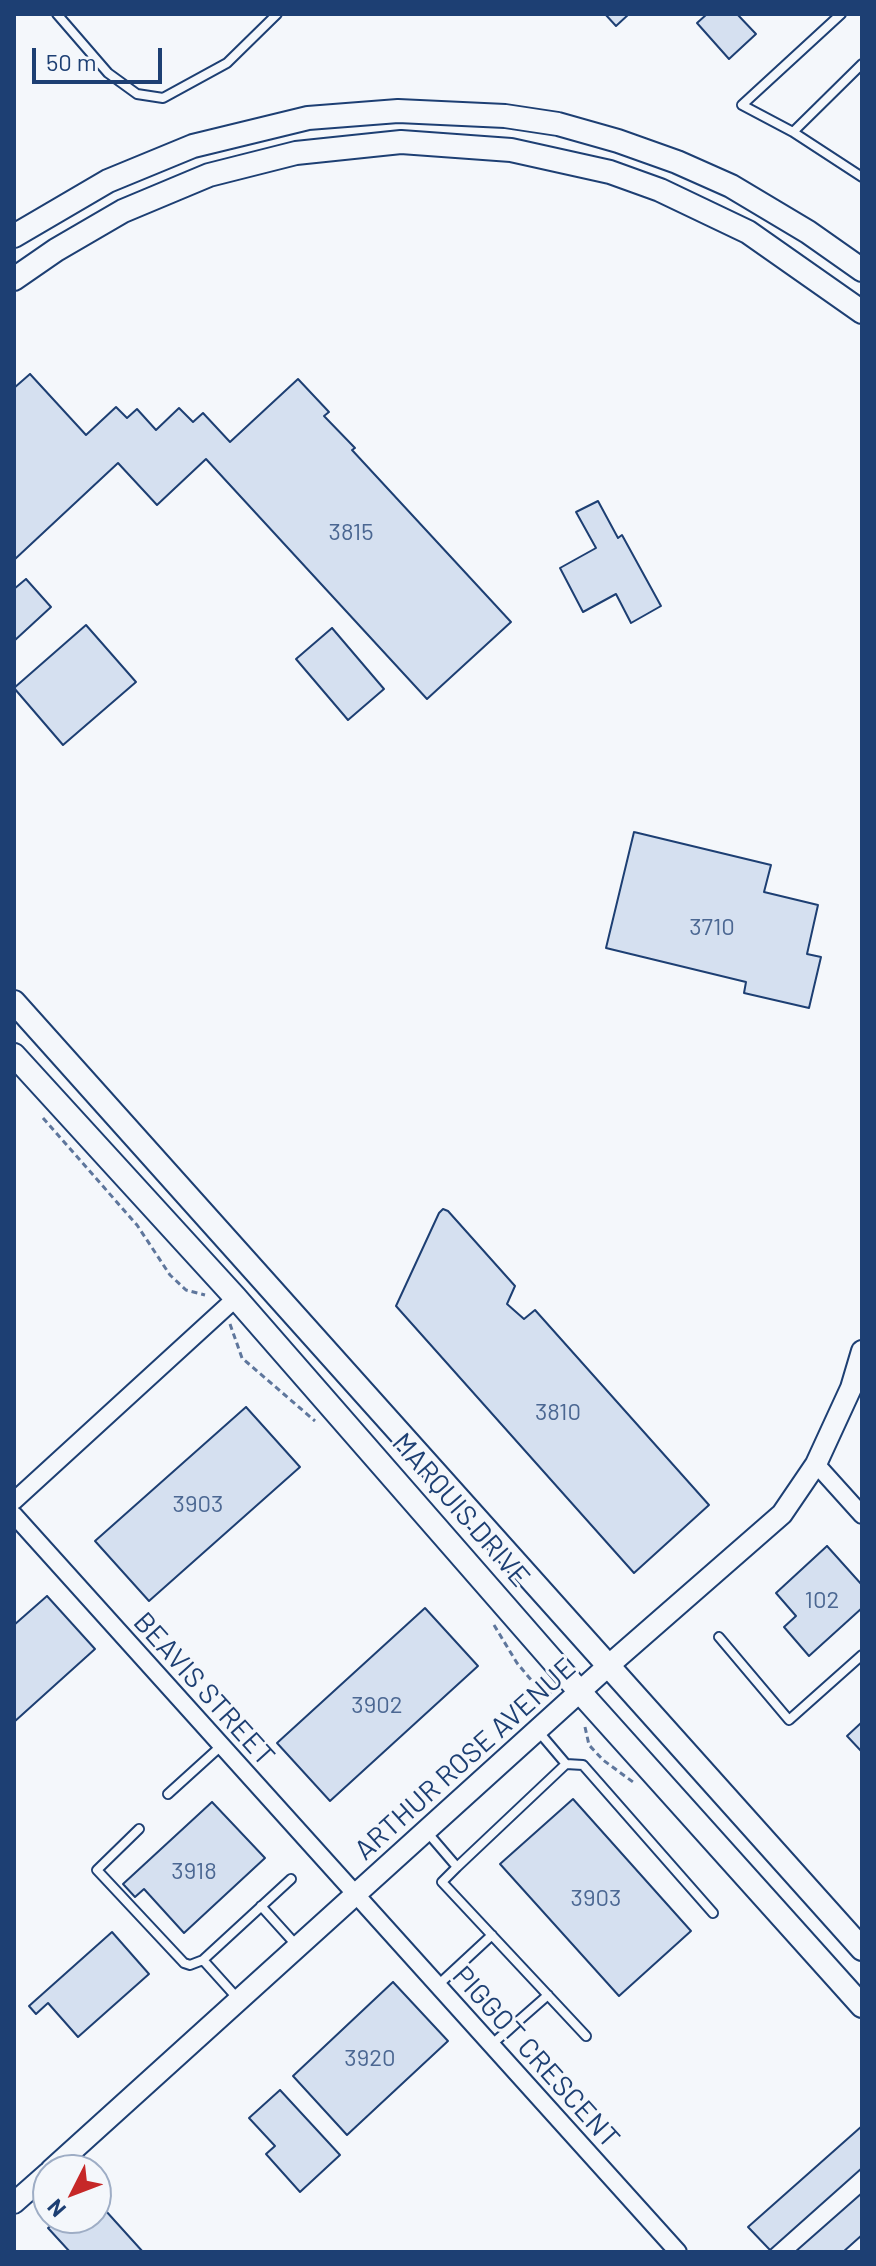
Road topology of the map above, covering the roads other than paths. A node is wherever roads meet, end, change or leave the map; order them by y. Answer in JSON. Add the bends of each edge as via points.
{"nodes":[{"id":1,"x":57,"y":14,"type":"edge"},
{"id":2,"x":277,"y":14,"type":"edge"},
{"id":3,"x":841,"y":14,"type":"edge"},
{"id":4,"x":862,"y":64,"type":"edge"},
{"id":5,"x":793,"y":132,"type":"junction"},
{"id":6,"x":862,"y":177,"type":"edge"},
{"id":7,"x":14,"y":236,"type":"edge"},
{"id":8,"x":862,"y":270,"type":"edge"},
{"id":9,"x":14,"y":279,"type":"edge"},
{"id":10,"x":862,"y":312,"type":"edge"},
{"id":11,"x":14,"y":1002,"type":"edge"},
{"id":12,"x":14,"y":1055,"type":"edge"},
{"id":13,"x":236,"y":1298,"type":"junction"},
{"id":14,"x":862,"y":1351,"type":"edge"},
{"id":15,"x":816,"y":1464,"type":"junction"},
{"id":16,"x":14,"y":1501,"type":"edge"},
{"id":17,"x":14,"y":1515,"type":"edge"},
{"id":18,"x":862,"y":1515,"type":"edge"},
{"id":19,"x":719,"y":1637,"type":"dead end"},
{"id":20,"x":862,"y":1655,"type":"edge"},
{"id":21,"x":608,"y":1666,"type":"junction"},
{"id":22,"x":580,"y":1692,"type":"junction"},
{"id":23,"x":538,"y":1731,"type":"junction"},
{"id":24,"x":221,"y":1746,"type":"junction"},
{"id":25,"x":566,"y":1764,"type":"junction"},
{"id":26,"x":168,"y":1794,"type":"dead end"},
{"id":27,"x":139,"y":1829,"type":"dead end"},
{"id":28,"x":427,"y":1831,"type":"junction"},
{"id":29,"x":457,"y":1867,"type":"junction"},
{"id":30,"x":291,"y":1879,"type":"dead end"},
{"id":31,"x":355,"y":1896,"type":"junction"},
{"id":32,"x":261,"y":1906,"type":"junction"},
{"id":33,"x":713,"y":1913,"type":"dead end"},
{"id":34,"x":492,"y":1935,"type":"junction"},
{"id":35,"x":299,"y":1947,"type":"junction"},
{"id":36,"x":862,"y":1949,"type":"edge"},
{"id":37,"x":203,"y":1960,"type":"junction"},
{"id":38,"x":437,"y":1986,"type":"junction"},
{"id":39,"x":548,"y":1995,"type":"junction"},
{"id":40,"x":240,"y":2000,"type":"junction"},
{"id":41,"x":862,"y":2006,"type":"edge"},
{"id":42,"x":586,"y":2036,"type":"dead end"},
{"id":43,"x":491,"y":2045,"type":"junction"},
{"id":44,"x":68,"y":2154,"type":"edge"},
{"id":45,"x":32,"y":2187,"type":"edge"},
{"id":46,"x":14,"y":2203,"type":"edge"},
{"id":47,"x":678,"y":2252,"type":"edge"}],
"edges":[{"from":1,"to":2,"type":"lane","via":[[108,73],[137,94],[163,98],[227,63]]},
{"from":3,"to":5,"type":"lane","via":[[742,105]]},
{"from":4,"to":5,"type":"lane"},
{"from":5,"to":6,"type":"lane"},
{"from":7,"to":8,"type":"main road","via":[[108,181],[193,146],[308,118],[424,112],[558,124],[677,162],[767,206]]},
{"from":9,"to":10,"type":"main road","via":[[123,211],[209,175],[296,153],[401,142],[511,150],[647,185],[748,232]]},
{"from":11,"to":21,"type":"main road","name":"MARQUIS DRIVE"},
{"from":12,"to":13,"type":"main road","name":"MARQUIS DRIVE"},
{"from":13,"to":16,"type":"street"},
{"from":13,"to":22,"type":"main road","name":"MARQUIS DRIVE"},
{"from":14,"to":15,"type":"street","name":"ARTHUR ROSE AVENUE"},
{"from":15,"to":18,"type":"street"},
{"from":15,"to":21,"type":"street","name":"ARTHUR ROSE AVENUE","via":[[782,1514]]},
{"from":17,"to":24,"type":"street","name":"BEAVIS STREET"},
{"from":19,"to":20,"type":"lane","via":[[789,1720]]},
{"from":21,"to":22,"type":"street","name":"ARTHUR ROSE AVENUE"},
{"from":21,"to":36,"type":"main road","name":"MARQUIS DRIVE"},
{"from":22,"to":23,"type":"street","name":"ARTHUR ROSE AVENUE"},
{"from":22,"to":41,"type":"main road","name":"MARQUIS DRIVE"},
{"from":23,"to":25,"type":"lane"},
{"from":23,"to":28,"type":"street","name":"ARTHUR ROSE AVENUE"},
{"from":24,"to":26,"type":"lane"},
{"from":24,"to":31,"type":"street","name":"BEAVIS STREET"},
{"from":25,"to":29,"type":"lane"},
{"from":25,"to":33,"type":"lane","via":[[583,1765]]},
{"from":27,"to":37,"type":"lane","via":[[97,1870],[184,1963]]},
{"from":28,"to":29,"type":"lane"},
{"from":28,"to":31,"type":"street","name":"ARTHUR ROSE AVENUE"},
{"from":29,"to":34,"type":"lane","via":[[442,1882]]},
{"from":30,"to":32,"type":"lane"},
{"from":31,"to":35,"type":"street","name":"ARTHUR ROSE AVENUE"},
{"from":31,"to":38,"type":"street","name":"PIGGOT CRESCENT"},
{"from":32,"to":35,"type":"lane"},
{"from":32,"to":37,"type":"lane"},
{"from":34,"to":38,"type":"lane"},
{"from":34,"to":39,"type":"lane"},
{"from":35,"to":40,"type":"street","name":"ARTHUR ROSE AVENUE"},
{"from":37,"to":40,"type":"lane"},
{"from":38,"to":43,"type":"street","name":"PIGGOT CRESCENT"},
{"from":39,"to":42,"type":"lane"},
{"from":39,"to":43,"type":"lane"},
{"from":40,"to":44,"type":"street","name":"ARTHUR ROSE AVENUE"},
{"from":43,"to":47,"type":"street","name":"PIGGOT CRESCENT"},
{"from":45,"to":46,"type":"street","name":"ARTHUR ROSE AVENUE"}]}
